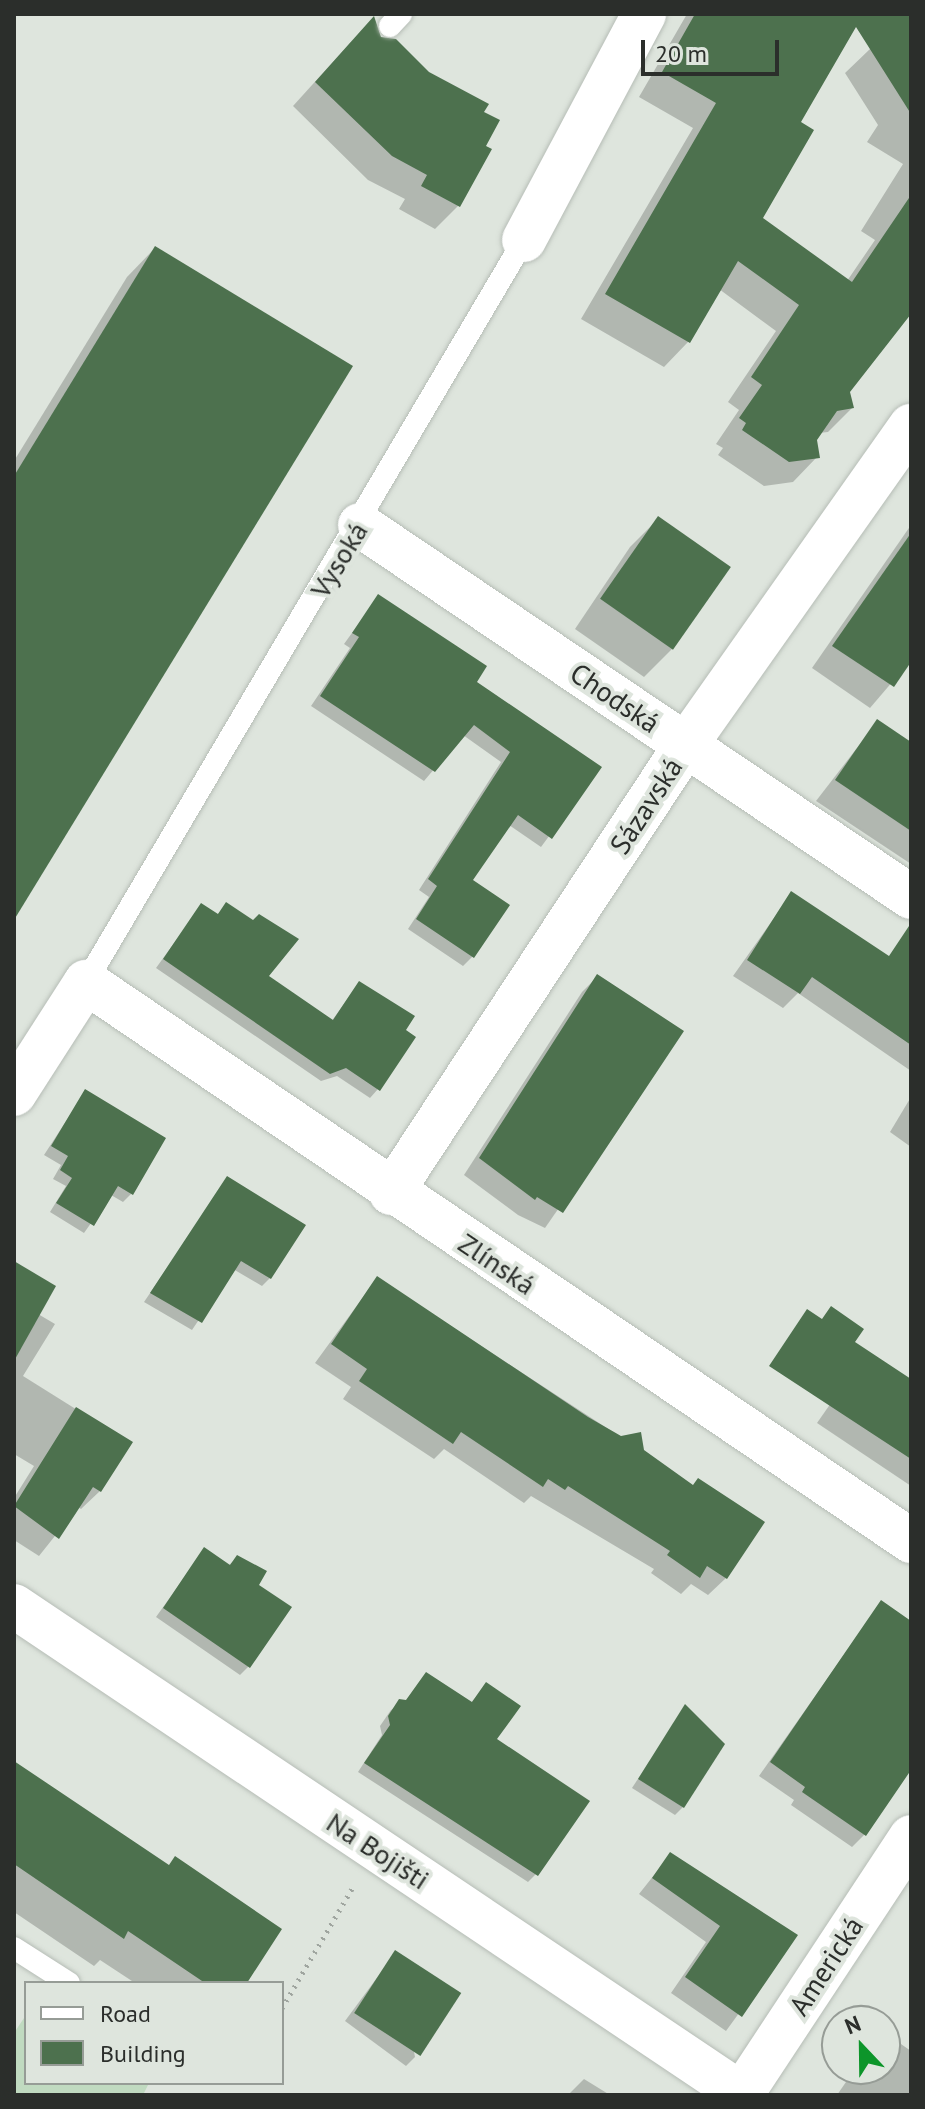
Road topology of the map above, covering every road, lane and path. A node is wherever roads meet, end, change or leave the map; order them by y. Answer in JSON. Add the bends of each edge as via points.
{"nodes":[{"id":1,"x":644,"y":14,"type":"edge"},
{"id":2,"x":524,"y":240,"type":"joint"},
{"id":3,"x":911,"y":426,"type":"edge"},
{"id":4,"x":360,"y":525,"type":"junction"},
{"id":5,"x":685,"y":746,"type":"junction"},
{"id":6,"x":911,"y":897,"type":"edge"},
{"id":7,"x":86,"y":982,"type":"junction"},
{"id":8,"x":14,"y":1094,"type":"edge"},
{"id":9,"x":391,"y":1193,"type":"junction"},
{"id":10,"x":911,"y":1541,"type":"edge"},
{"id":11,"x":14,"y":1606,"type":"edge"},
{"id":12,"x":911,"y":1837,"type":"edge"},
{"id":13,"x":376,"y":1849,"type":"junction"},
{"id":14,"x":14,"y":1948,"type":"edge"},
{"id":15,"x":66,"y":1981,"type":"edge"},
{"id":16,"x":284,"y":2005,"type":"edge"},
{"id":17,"x":742,"y":2095,"type":"edge"}],
"edges":[{"from":1,"to":2,"type":"street","name":"Vysoká"},
{"from":2,"to":4,"type":"lane","name":"Vysoká"},
{"from":3,"to":5,"type":"street","name":"Sázavská"},
{"from":4,"to":5,"type":"street","name":"Chodská"},
{"from":4,"to":7,"type":"lane","name":"Vysoká"},
{"from":5,"to":6,"type":"street","name":"Chodská"},
{"from":5,"to":9,"type":"street","name":"Sázavská"},
{"from":7,"to":8,"type":"street","name":"Vysoká"},
{"from":7,"to":9,"type":"street","name":"Zlínská"},
{"from":9,"to":10,"type":"street","name":"Zlínská"},
{"from":11,"to":13,"type":"street","name":"Na Bojišti"},
{"from":12,"to":17,"type":"street","name":"Americká"},
{"from":13,"to":16,"type":"path"},
{"from":13,"to":17,"type":"street","name":"Na Bojišti"},
{"from":14,"to":15,"type":"lane"}]}
